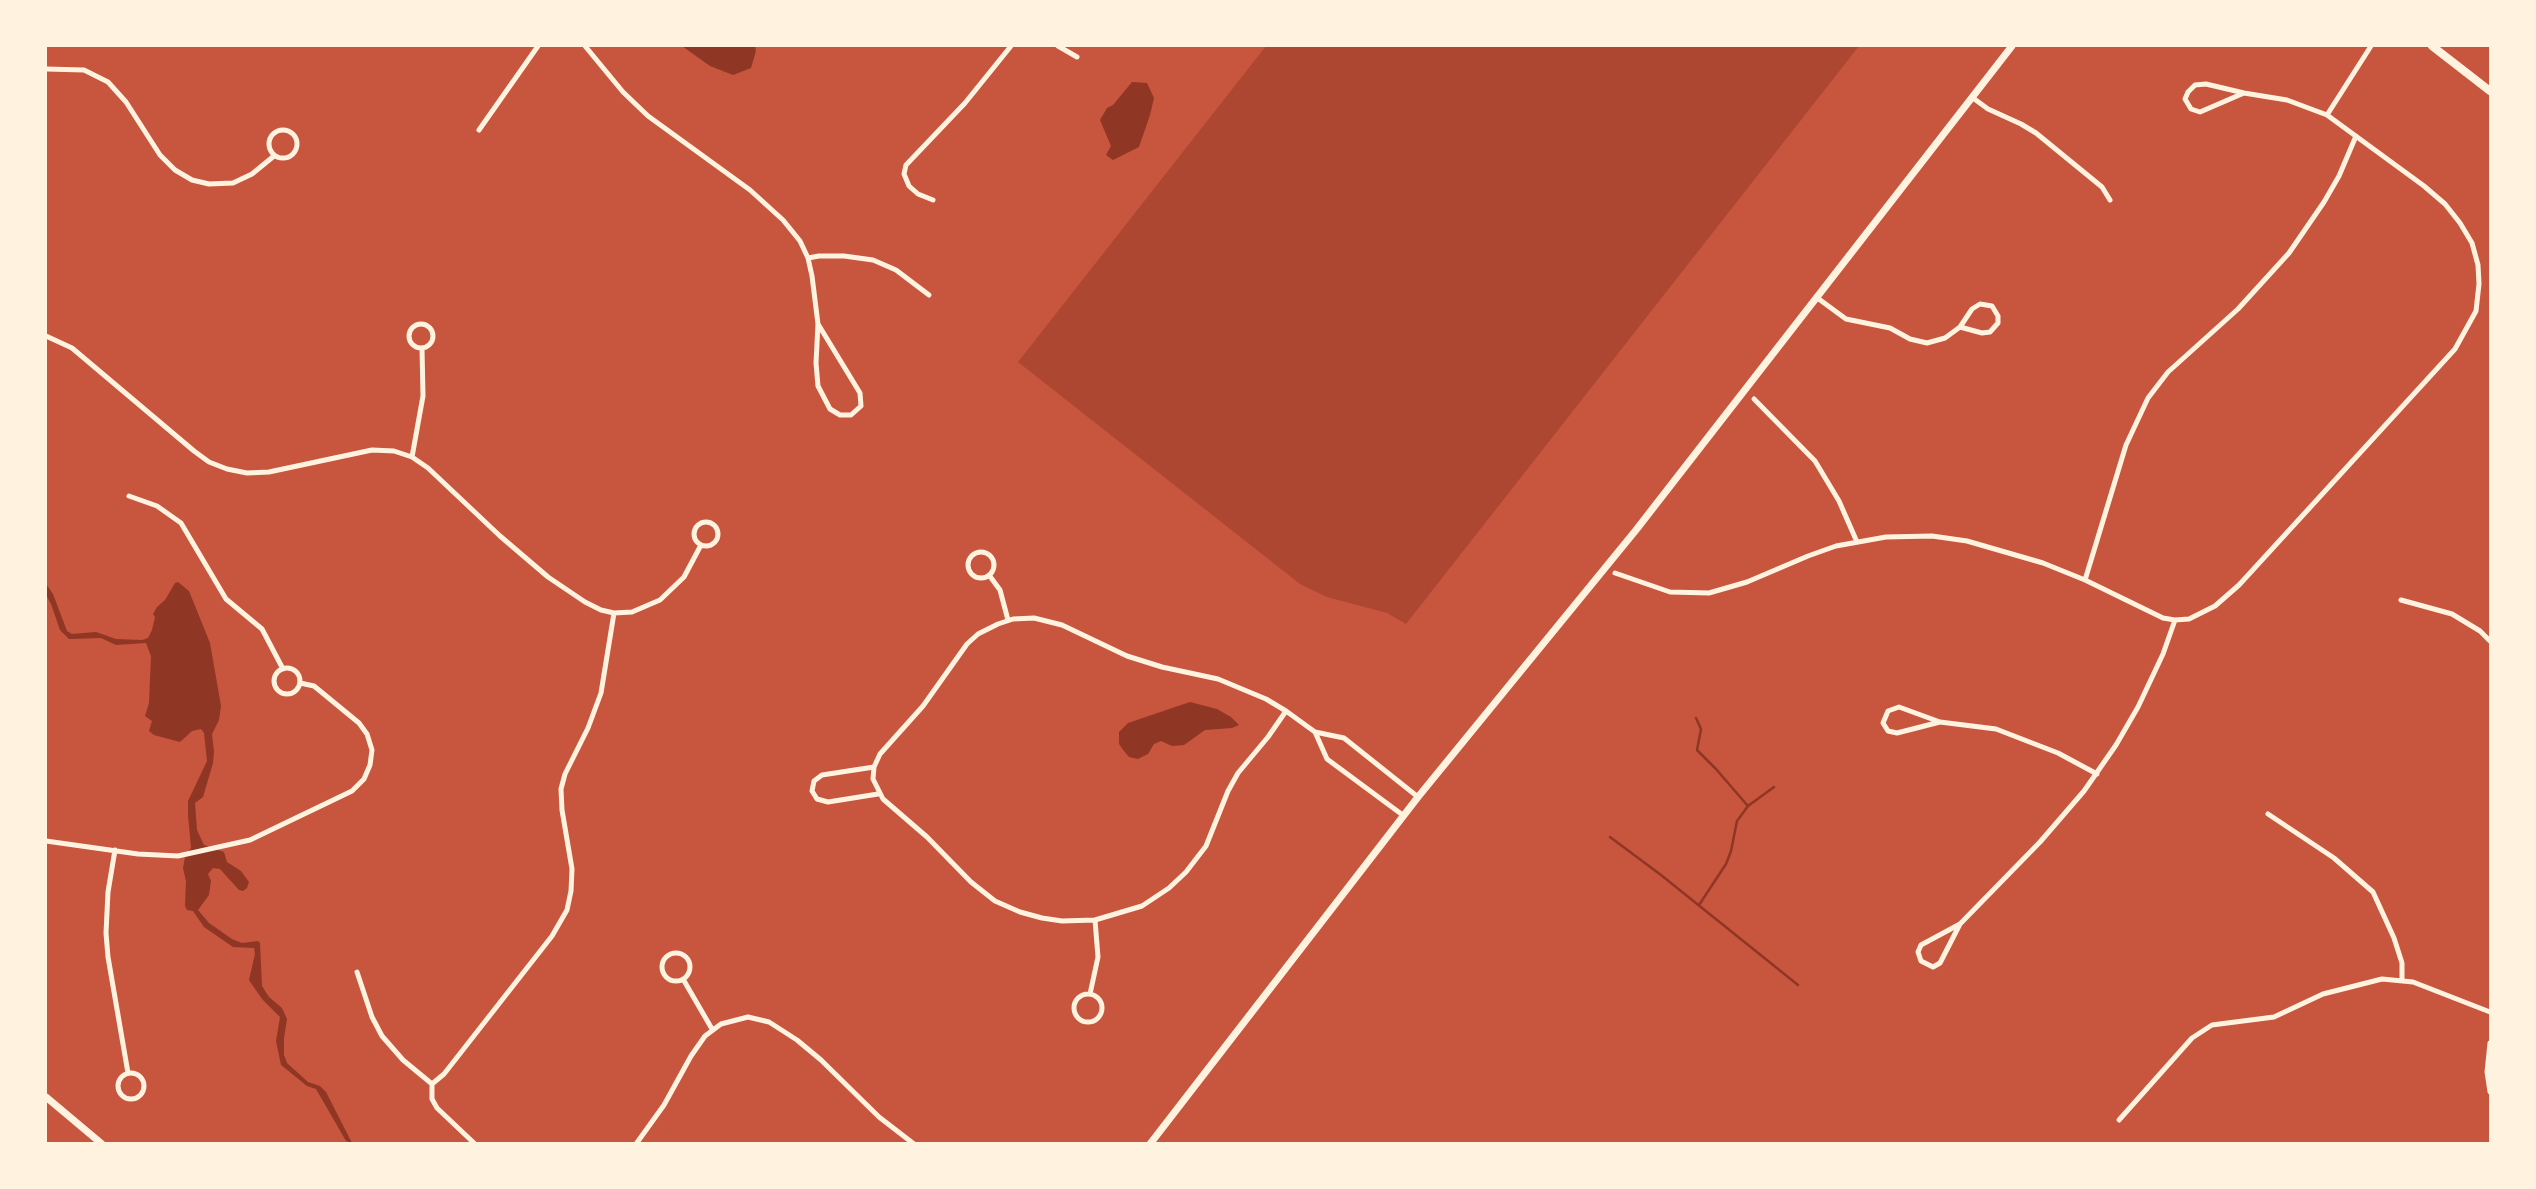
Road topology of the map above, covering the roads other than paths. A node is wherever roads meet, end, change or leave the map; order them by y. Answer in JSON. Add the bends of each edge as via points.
{"nodes":[{"id":1,"x":538,"y":46,"type":"edge"},
{"id":2,"x":584,"y":46,"type":"edge"},
{"id":3,"x":1011,"y":46,"type":"edge"},
{"id":4,"x":1058,"y":46,"type":"edge"},
{"id":5,"x":2011,"y":46,"type":"edge"},
{"id":6,"x":2371,"y":46,"type":"edge"},
{"id":7,"x":2432,"y":46,"type":"edge"},
{"id":8,"x":1077,"y":57,"type":"dead end"},
{"id":9,"x":46,"y":69,"type":"edge"},
{"id":10,"x":2490,"y":91,"type":"edge"},
{"id":11,"x":2244,"y":93,"type":"junction"},
{"id":12,"x":1973,"y":97,"type":"junction"},
{"id":13,"x":2327,"y":115,"type":"junction"},
{"id":14,"x":479,"y":130,"type":"dead end"},
{"id":15,"x":2356,"y":136,"type":"junction"},
{"id":16,"x":274,"y":156,"type":"junction"},
{"id":17,"x":933,"y":200,"type":"dead end"},
{"id":18,"x":2110,"y":200,"type":"dead end"},
{"id":19,"x":808,"y":258,"type":"junction"},
{"id":20,"x":929,"y":295,"type":"dead end"},
{"id":21,"x":1816,"y":297,"type":"junction"},
{"id":22,"x":818,"y":324,"type":"junction"},
{"id":23,"x":1960,"y":327,"type":"junction"},
{"id":24,"x":46,"y":336,"type":"edge"},
{"id":25,"x":422,"y":348,"type":"junction"},
{"id":26,"x":1754,"y":400,"type":"dead end"},
{"id":27,"x":412,"y":457,"type":"junction"},
{"id":28,"x":129,"y":496,"type":"dead end"},
{"id":29,"x":1857,"y":542,"type":"junction"},
{"id":30,"x":701,"y":545,"type":"junction"},
{"id":31,"x":1615,"y":573,"type":"dead end"},
{"id":32,"x":989,"y":575,"type":"junction"},
{"id":33,"x":2085,"y":580,"type":"junction"},
{"id":34,"x":2401,"y":600,"type":"dead end"},
{"id":35,"x":614,"y":613,"type":"junction"},
{"id":36,"x":1008,"y":620,"type":"junction"},
{"id":37,"x":2175,"y":620,"type":"junction"},
{"id":38,"x":2490,"y":641,"type":"edge"},
{"id":39,"x":283,"y":669,"type":"junction"},
{"id":40,"x":300,"y":683,"type":"junction"},
{"id":41,"x":1286,"y":711,"type":"junction"},
{"id":42,"x":1940,"y":722,"type":"junction"},
{"id":43,"x":1315,"y":732,"type":"junction"},
{"id":44,"x":874,"y":766,"type":"junction"},
{"id":45,"x":2097,"y":774,"type":"junction"},
{"id":46,"x":878,"y":794,"type":"junction"},
{"id":47,"x":1419,"y":797,"type":"junction"},
{"id":48,"x":2268,"y":814,"type":"dead end"},
{"id":49,"x":1404,"y":816,"type":"junction"},
{"id":50,"x":46,"y":841,"type":"edge"},
{"id":51,"x":115,"y":850,"type":"junction"},
{"id":52,"x":1095,"y":920,"type":"junction"},
{"id":53,"x":1960,"y":924,"type":"junction"},
{"id":54,"x":357,"y":972,"type":"dead end"},
{"id":55,"x":683,"y":979,"type":"junction"},
{"id":56,"x":2402,"y":979,"type":"junction"},
{"id":57,"x":1090,"y":994,"type":"junction"},
{"id":58,"x":2490,"y":1012,"type":"edge"},
{"id":59,"x":712,"y":1029,"type":"junction"},
{"id":60,"x":2490,"y":1043,"type":"edge"},
{"id":61,"x":128,"y":1073,"type":"junction"},
{"id":62,"x":432,"y":1084,"type":"junction"},
{"id":63,"x":2490,"y":1092,"type":"edge"},
{"id":64,"x":46,"y":1097,"type":"edge"},
{"id":65,"x":2119,"y":1120,"type":"dead end"},
{"id":66,"x":102,"y":1143,"type":"edge"},
{"id":67,"x":475,"y":1143,"type":"edge"},
{"id":68,"x":636,"y":1143,"type":"edge"},
{"id":69,"x":914,"y":1143,"type":"edge"},
{"id":70,"x":1150,"y":1143,"type":"edge"}],
"edges":[{"from":1,"to":14,"type":"street"},
{"from":2,"to":19,"type":"street","via":[[648,116],[732,175],[775,212]]},
{"from":3,"to":17,"type":"street","via":[[906,165],[909,186]]},
{"from":4,"to":8,"type":"street"},
{"from":5,"to":12,"type":"street"},
{"from":6,"to":13,"type":"street"},
{"from":7,"to":10,"type":"main road"},
{"from":9,"to":16,"type":"street","via":[[84,70],[108,82],[165,162],[192,180],[233,183]]},
{"from":11,"to":11,"type":"street","via":[[2201,84],[2191,88],[2185,99],[2190,109],[2200,112]]},
{"from":11,"to":13,"type":"street","via":[[2287,100]]},
{"from":12,"to":18,"type":"street","via":[[2036,133],[2102,187]]},
{"from":12,"to":21,"type":"street"},
{"from":13,"to":15,"type":"street"},
{"from":15,"to":33,"type":"street","via":[[2339,176],[2289,253],[2238,309],[2168,372],[2148,398],[2126,445]]},
{"from":15,"to":37,"type":"street","via":[[2435,194],[2464,229],[2479,275],[2472,322],[2448,357],[2239,585],[2205,612]]},
{"from":16,"to":16,"type":"street","via":[[286,158],[294,153],[293,134],[273,133],[268,145]]},
{"from":19,"to":20,"type":"street","via":[[873,260]]},
{"from":19,"to":22,"type":"street"},
{"from":21,"to":23,"type":"street","via":[[1846,319],[1890,328],[1919,342],[1936,341]]},
{"from":21,"to":47,"type":"street","via":[[1596,580]]},
{"from":22,"to":22,"type":"street","via":[[816,370],[821,395],[835,413],[853,414],[861,406],[860,393]]},
{"from":23,"to":23,"type":"street","via":[[1990,332],[1998,316],[1992,306],[1980,304]]},
{"from":24,"to":27,"type":"street","via":[[72,348],[194,451],[223,468],[269,472],[372,450]]},
{"from":25,"to":25,"type":"street","via":[[430,345],[433,333],[420,324],[409,335],[414,346]]},
{"from":25,"to":27,"type":"street","via":[[423,396]]},
{"from":26,"to":29,"type":"street","via":[[1815,461]]},
{"from":27,"to":35,"type":"street","via":[[548,577],[585,602]]},
{"from":28,"to":39,"type":"street","via":[[157,506],[181,523],[226,599],[262,629]]},
{"from":29,"to":31,"type":"street","via":[[1709,593],[1670,592]]},
{"from":29,"to":33,"type":"street","via":[[1947,537],[2015,554]]},
{"from":30,"to":30,"type":"street","via":[[718,538],[713,524],[705,522],[695,528],[695,539]]},
{"from":30,"to":35,"type":"street","via":[[689,569],[667,595],[644,608]]},
{"from":32,"to":32,"type":"street","via":[[994,568],[992,557],[974,553],[968,559],[968,571],[978,578]]},
{"from":32,"to":36,"type":"street","via":[[1000,590]]},
{"from":33,"to":37,"type":"street"},
{"from":34,"to":38,"type":"street","via":[[2452,614]]},
{"from":35,"to":62,"type":"street","via":[[601,693],[562,784],[572,869],[567,910],[544,947]]},
{"from":36,"to":41,"type":"street","via":[[1054,622],[1127,656],[1240,687]]},
{"from":36,"to":44,"type":"street","via":[[967,644]]},
{"from":37,"to":45,"type":"street","via":[[2138,707]]},
{"from":39,"to":40,"type":"street","via":[[294,670]]},
{"from":39,"to":40,"type":"street","via":[[275,677],[279,692],[291,694]]},
{"from":40,"to":51,"type":"street","via":[[314,686],[362,725],[369,737],[369,770],[352,791],[229,846],[178,856]]},
{"from":41,"to":43,"type":"street"},
{"from":41,"to":52,"type":"street","via":[[1238,773],[1206,846],[1186,872],[1142,906]]},
{"from":42,"to":42,"type":"street","via":[[1897,733],[1888,731],[1883,723],[1888,711],[1899,707]]},
{"from":42,"to":45,"type":"street","via":[[2005,732]]},
{"from":43,"to":47,"type":"street","via":[[1344,738]]},
{"from":43,"to":49,"type":"street","via":[[1327,759]]},
{"from":44,"to":46,"type":"street"},
{"from":44,"to":46,"type":"street","via":[[822,775],[814,781],[812,791],[817,799],[828,802]]},
{"from":45,"to":53,"type":"street","via":[[2040,842]]},
{"from":46,"to":52,"type":"street","via":[[971,882],[1002,904],[1052,920]]},
{"from":47,"to":49,"type":"street"},
{"from":48,"to":56,"type":"street","via":[[2334,858],[2373,892],[2394,938]]},
{"from":49,"to":70,"type":"street"},
{"from":50,"to":51,"type":"street"},
{"from":51,"to":61,"type":"street","via":[[107,945]]},
{"from":52,"to":57,"type":"street","via":[[1098,957]]},
{"from":53,"to":53,"type":"street","via":[[1940,963],[1933,967],[1921,961],[1917,952],[1921,944]]},
{"from":54,"to":62,"type":"street","via":[[382,1036]]},
{"from":55,"to":55,"type":"street","via":[[690,969],[688,960],[682,954],[670,954],[663,964],[664,973],[670,979]]},
{"from":55,"to":59,"type":"street"},
{"from":56,"to":58,"type":"street"},
{"from":56,"to":65,"type":"street","via":[[2382,979],[2323,994],[2274,1017],[2204,1028]]},
{"from":57,"to":57,"type":"street","via":[[1078,998],[1074,1005],[1078,1017],[1086,1021],[1098,1018],[1102,1010],[1101,1001]]},
{"from":59,"to":68,"type":"street"},
{"from":59,"to":69,"type":"street","via":[[748,1017],[778,1026]]},
{"from":60,"to":63,"type":"street"},
{"from":61,"to":61,"type":"street","via":[[121,1077],[118,1088],[133,1099],[140,1095],[144,1083]]},
{"from":62,"to":67,"type":"street","via":[[437,1108]]},
{"from":64,"to":66,"type":"street"}]}
